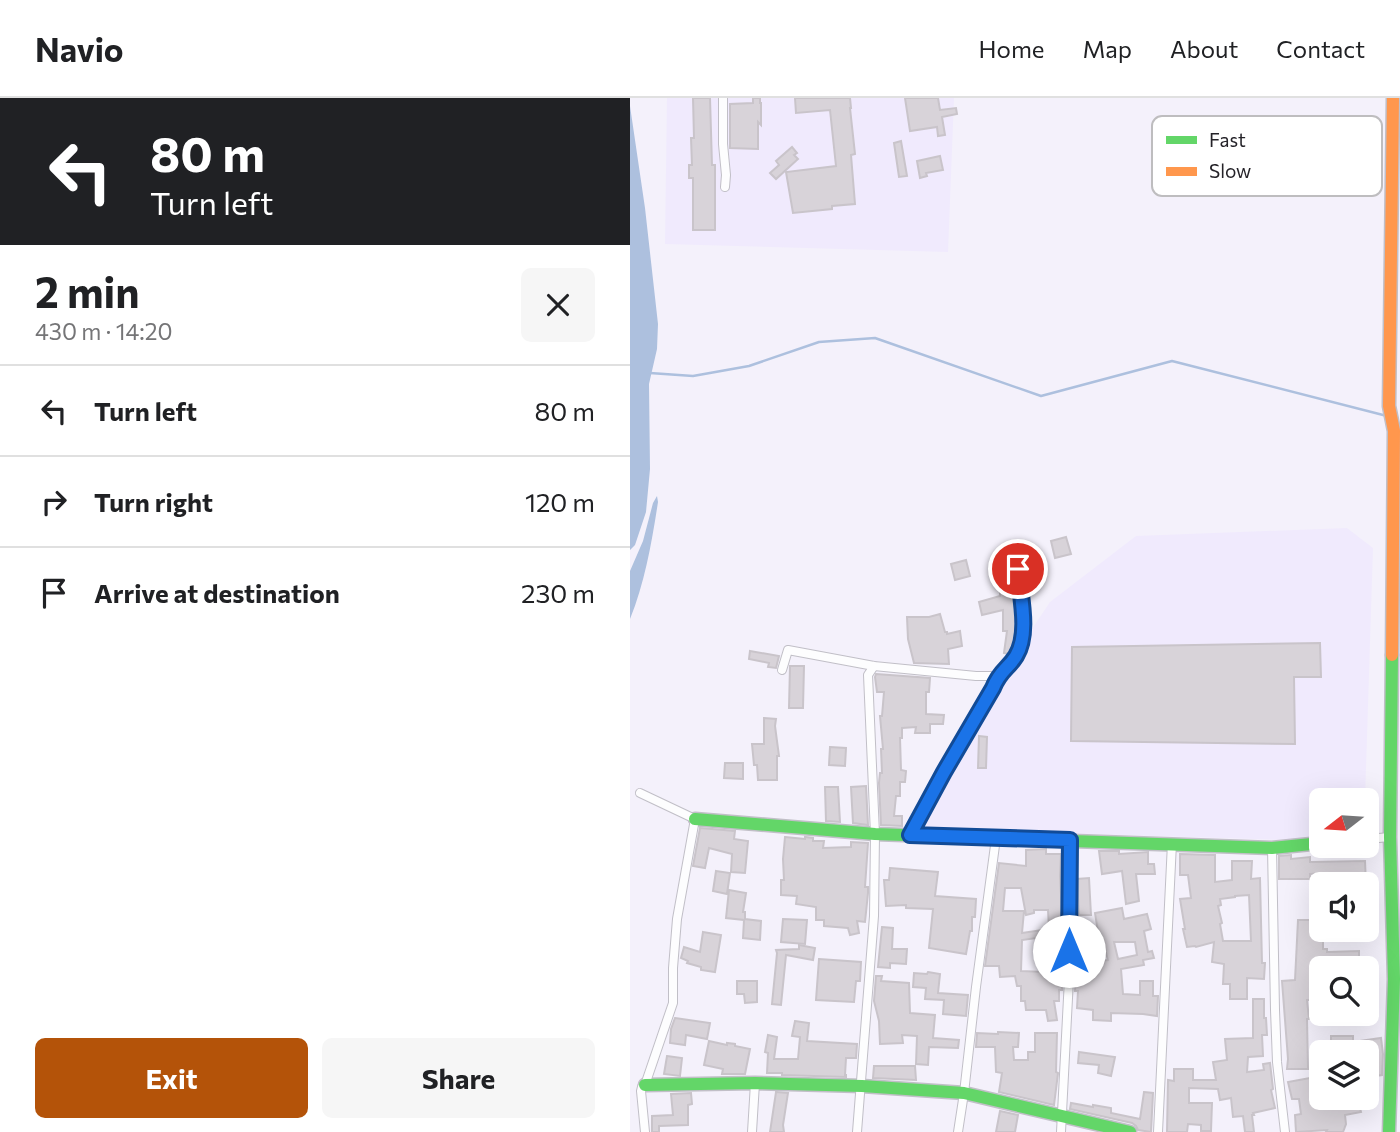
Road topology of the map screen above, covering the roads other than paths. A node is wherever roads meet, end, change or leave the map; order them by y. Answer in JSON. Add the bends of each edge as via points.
{"nodes":[{"id":1,"x":723,"y":98,"type":"edge"},
{"id":2,"x":1393,"y":98,"type":"edge"},
{"id":3,"x":1396,"y":172,"type":"edge"},
{"id":4,"x":725,"y":187,"type":"dead end"},
{"id":5,"x":1016,"y":548,"type":"dead end"},
{"id":6,"x":874,"y":666,"type":"junction"},
{"id":7,"x":782,"y":670,"type":"dead end"},
{"id":8,"x":998,"y":676,"type":"junction"},
{"id":9,"x":640,"y":793,"type":"dead end"},
{"id":10,"x":695,"y":819,"type":"junction"},
{"id":11,"x":876,"y":834,"type":"junction"},
{"id":12,"x":910,"y":835,"type":"junction"},
{"id":13,"x":1390,"y":837,"type":"junction"},
{"id":14,"x":996,"y":838,"type":"junction"},
{"id":15,"x":1379,"y":838,"type":"edge"},
{"id":16,"x":1070,"y":840,"type":"junction"},
{"id":17,"x":1172,"y":843,"type":"junction"},
{"id":18,"x":1309,"y":844,"type":"edge"},
{"id":19,"x":1272,"y":848,"type":"junction"},
{"id":20,"x":1396,"y":898,"type":"edge"},
{"id":21,"x":755,"y":1083,"type":"junction"},
{"id":22,"x":645,"y":1085,"type":"junction"},
{"id":23,"x":862,"y":1086,"type":"junction"},
{"id":24,"x":964,"y":1093,"type":"junction"},
{"id":25,"x":1395,"y":1099,"type":"edge"},
{"id":26,"x":1062,"y":1116,"type":"junction"},
{"id":27,"x":645,"y":1132,"type":"edge"},
{"id":28,"x":752,"y":1132,"type":"edge"},
{"id":29,"x":858,"y":1132,"type":"edge"},
{"id":30,"x":957,"y":1132,"type":"edge"},
{"id":31,"x":1061,"y":1132,"type":"edge"},
{"id":32,"x":1130,"y":1132,"type":"edge"},
{"id":33,"x":1158,"y":1132,"type":"edge"},
{"id":34,"x":1285,"y":1132,"type":"edge"},
{"id":35,"x":1389,"y":1132,"type":"edge"}],
"edges":[{"from":1,"to":4,"type":"street"},
{"from":2,"to":3,"type":"street"},
{"from":3,"to":13,"type":"street","via":[[1389,406],[1394,431]]},
{"from":5,"to":8,"type":"street","via":[[1024,633],[1016,656]]},
{"from":6,"to":7,"type":"street","via":[[789,650]]},
{"from":6,"to":8,"type":"street"},
{"from":6,"to":11,"type":"street","via":[[869,675]]},
{"from":8,"to":12,"type":"street"},
{"from":9,"to":10,"type":"street"},
{"from":10,"to":11,"type":"street"},
{"from":10,"to":22,"type":"street","via":[[677,919],[673,1003]]},
{"from":11,"to":12,"type":"street"},
{"from":11,"to":23,"type":"street"},
{"from":12,"to":14,"type":"street"},
{"from":13,"to":15,"type":"street"},
{"from":13,"to":20,"type":"street"},
{"from":14,"to":16,"type":"street"},
{"from":14,"to":24,"type":"street"},
{"from":16,"to":17,"type":"street"},
{"from":16,"to":26,"type":"street"},
{"from":17,"to":19,"type":"street"},
{"from":17,"to":33,"type":"street"},
{"from":18,"to":19,"type":"street"},
{"from":19,"to":34,"type":"street","via":[[1277,1062]]},
{"from":20,"to":25,"type":"street"},
{"from":21,"to":22,"type":"street"},
{"from":21,"to":23,"type":"street"},
{"from":21,"to":28,"type":"street"},
{"from":22,"to":27,"type":"street","via":[[641,1091]]},
{"from":23,"to":24,"type":"street"},
{"from":23,"to":29,"type":"street"},
{"from":24,"to":26,"type":"street"},
{"from":24,"to":30,"type":"street"},
{"from":25,"to":35,"type":"street"},
{"from":26,"to":31,"type":"street"},
{"from":26,"to":32,"type":"street"}]}
